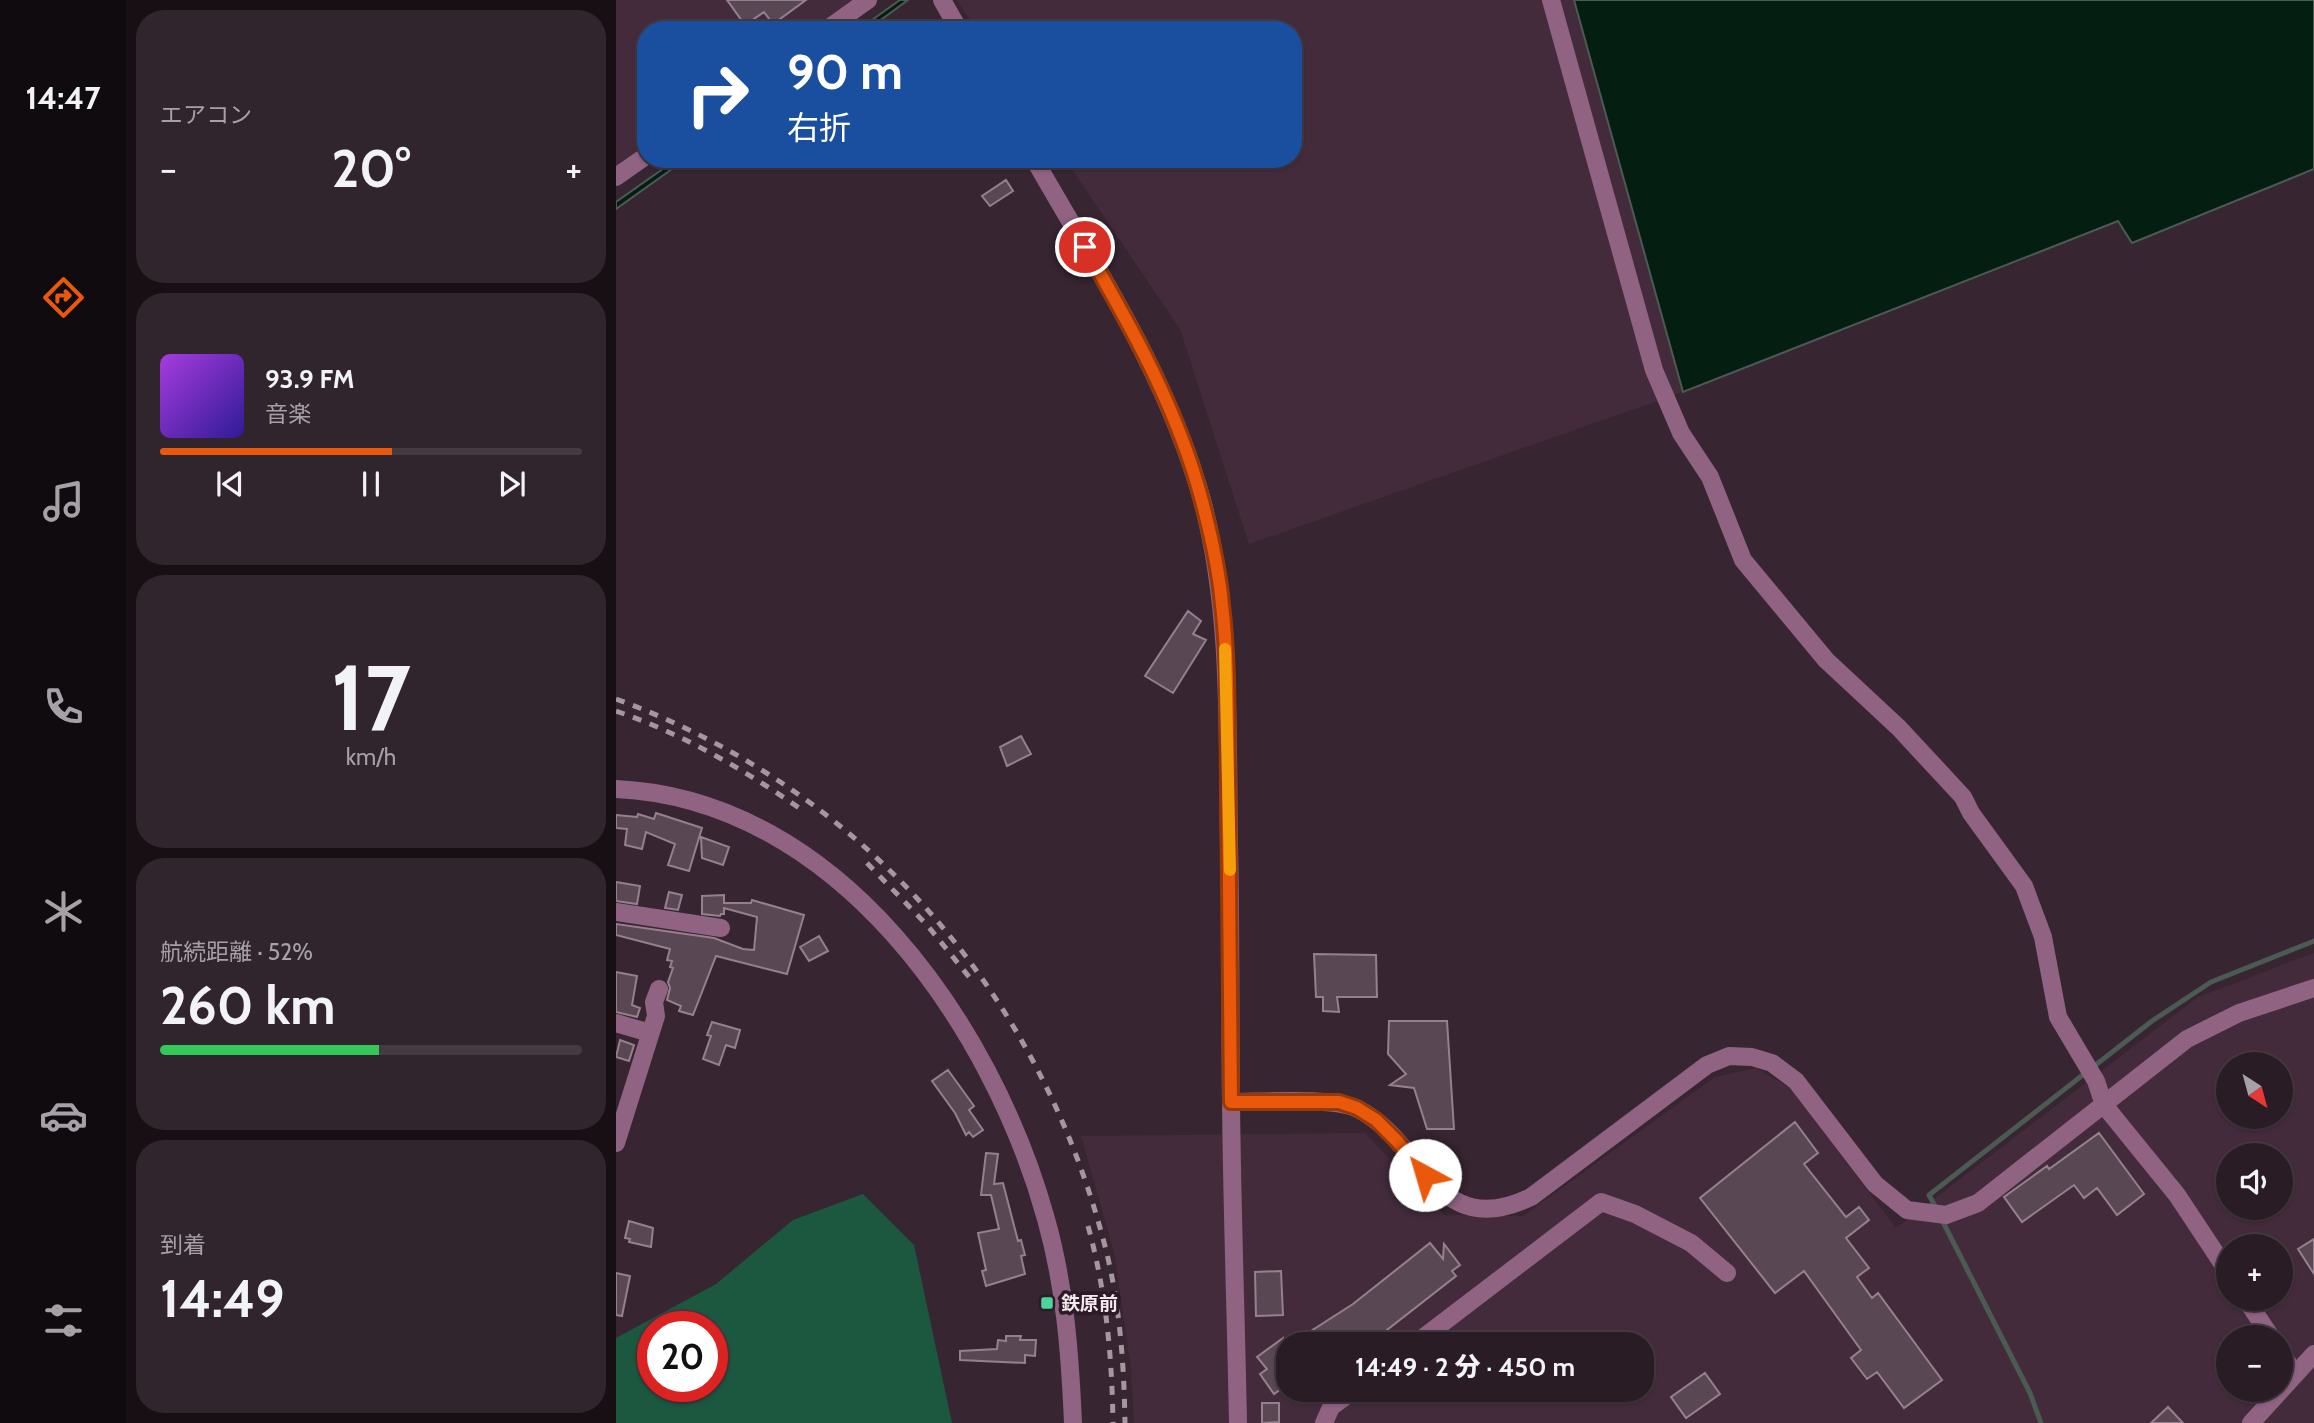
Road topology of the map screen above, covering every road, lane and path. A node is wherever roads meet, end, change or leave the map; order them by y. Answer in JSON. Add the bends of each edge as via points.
{"nodes":[{"id":1,"x":868,"y":0,"type":"edge"},
{"id":2,"x":942,"y":0,"type":"edge"},
{"id":3,"x":1551,"y":0,"type":"edge"},
{"id":4,"x":839,"y":21,"type":"edge"},
{"id":5,"x":954,"y":21,"type":"edge"},
{"id":6,"x":637,"y":162,"type":"edge"},
{"id":7,"x":1039,"y":168,"type":"edge"},
{"id":8,"x":616,"y":177,"type":"edge"},
{"id":9,"x":616,"y":789,"type":"edge"},
{"id":10,"x":616,"y":912,"type":"edge"},
{"id":11,"x":721,"y":928,"type":"dead end"},
{"id":12,"x":2314,"y":988,"type":"edge"},
{"id":13,"x":659,"y":989,"type":"dead end"},
{"id":14,"x":616,"y":1023,"type":"edge"},
{"id":15,"x":650,"y":1032,"type":"junction"},
{"id":16,"x":1231,"y":1102,"type":"junction"},
{"id":17,"x":2104,"y":1105,"type":"junction"},
{"id":18,"x":616,"y":1143,"type":"edge"},
{"id":19,"x":2216,"y":1254,"type":"edge"},
{"id":20,"x":1727,"y":1273,"type":"dead end"},
{"id":21,"x":1431,"y":1332,"type":"edge"},
{"id":22,"x":2314,"y":1354,"type":"edge"},
{"id":23,"x":2293,"y":1371,"type":"edge"},
{"id":24,"x":2295,"y":1374,"type":"junction"},
{"id":25,"x":1338,"y":1402,"type":"edge"},
{"id":26,"x":1073,"y":1423,"type":"edge"},
{"id":27,"x":1238,"y":1423,"type":"edge"},
{"id":28,"x":1324,"y":1423,"type":"edge"},
{"id":29,"x":2251,"y":1423,"type":"edge"}],
"edges":[{"from":1,"to":4,"type":"street"},
{"from":2,"to":5,"type":"street"},
{"from":3,"to":17,"type":"street","via":[[1654,370],[1681,433],[1710,477],[1743,559],[1826,660],[1964,797],[2024,886],[2043,937],[2058,1017],[2096,1081]]},
{"from":6,"to":8,"type":"street"},
{"from":7,"to":16,"type":"street","via":[[1169,405],[1214,553],[1226,650]]},
{"from":9,"to":26,"type":"street","via":[[727,812],[776,837],[818,865],[916,959],[961,1023],[994,1083],[1046,1217],[1065,1310]]},
{"from":10,"to":11,"type":"street"},
{"from":12,"to":17,"type":"street","via":[[2239,1013],[2187,1039]]},
{"from":13,"to":15,"type":"street"},
{"from":14,"to":15,"type":"street"},
{"from":15,"to":18,"type":"street"},
{"from":16,"to":17,"type":"street","via":[[1339,1102],[1357,1108],[1376,1120],[1448,1198],[1489,1209],[1531,1196],[1707,1065],[1729,1056],[1752,1057],[1772,1063],[1796,1081],[1875,1184],[1907,1210],[1946,1215],[1978,1203]]},
{"from":16,"to":27,"type":"street"},
{"from":17,"to":19,"type":"street","via":[[2177,1195]]},
{"from":20,"to":21,"type":"street","via":[[1691,1243],[1601,1202]]},
{"from":22,"to":24,"type":"street"},
{"from":23,"to":24,"type":"street"},
{"from":24,"to":29,"type":"street"},
{"from":25,"to":28,"type":"street"}]}
